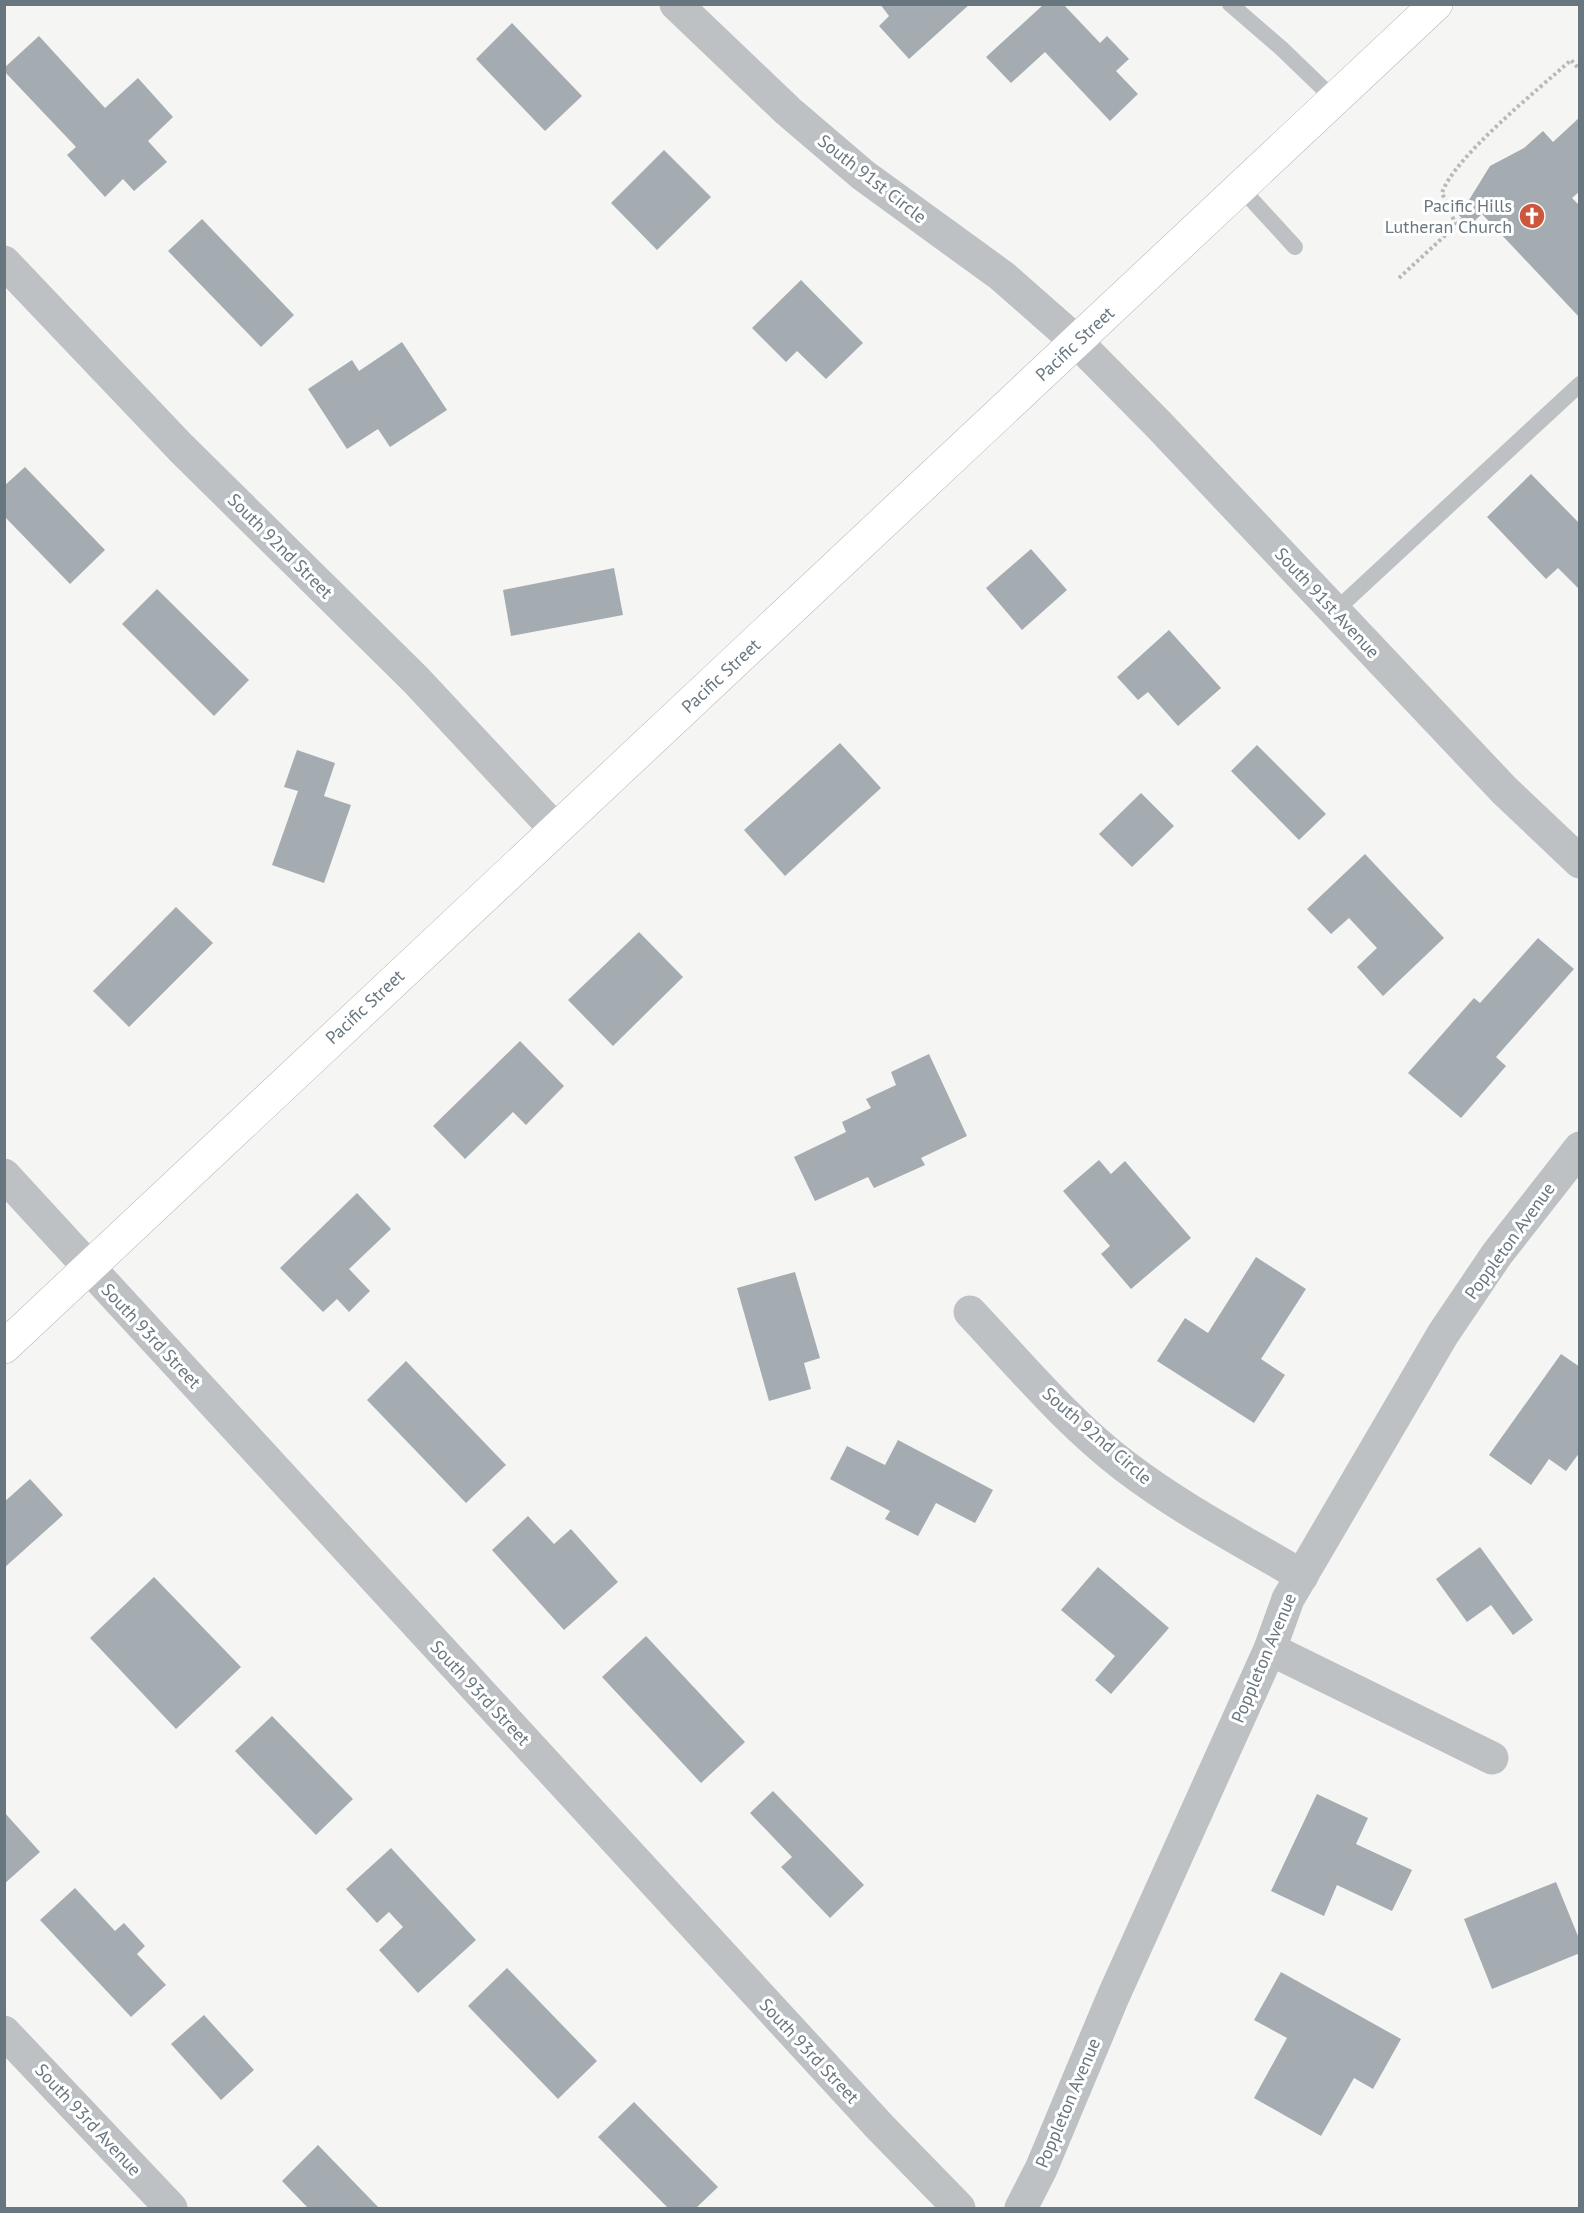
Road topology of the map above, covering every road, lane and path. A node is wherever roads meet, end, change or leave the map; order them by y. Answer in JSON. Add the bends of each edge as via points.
{"nodes":[{"id":1,"x":676,"y":4,"type":"edge"},
{"id":2,"x":1230,"y":4,"type":"edge"},
{"id":3,"x":1436,"y":4,"type":"edge"},
{"id":4,"x":1580,"y":70,"type":"edge"},
{"id":5,"x":1335,"y":100,"type":"junction"},
{"id":6,"x":1241,"y":188,"type":"junction"},
{"id":7,"x":1462,"y":219,"type":"dead end"},
{"id":8,"x":1456,"y":225,"type":"junction"},
{"id":9,"x":1295,"y":247,"type":"dead end"},
{"id":10,"x":4,"y":262,"type":"edge"},
{"id":11,"x":1399,"y":278,"type":"dead end"},
{"id":12,"x":1077,"y":342,"type":"junction"},
{"id":13,"x":1580,"y":384,"type":"edge"},
{"id":14,"x":1335,"y":611,"type":"junction"},
{"id":15,"x":556,"y":830,"type":"junction"},
{"id":16,"x":1580,"y":862,"type":"edge"},
{"id":17,"x":1580,"y":1148,"type":"edge"},
{"id":18,"x":4,"y":1175,"type":"edge"},
{"id":19,"x":88,"y":1268,"type":"junction"},
{"id":20,"x":969,"y":1312,"type":"dead end"},
{"id":21,"x":4,"y":1347,"type":"edge"},
{"id":22,"x":1302,"y":1576,"type":"junction"},
{"id":23,"x":1270,"y":1649,"type":"junction"},
{"id":24,"x":1492,"y":1758,"type":"dead end"},
{"id":25,"x":4,"y":2031,"type":"edge"},
{"id":26,"x":171,"y":2208,"type":"edge"},
{"id":27,"x":959,"y":2208,"type":"edge"},
{"id":28,"x":1021,"y":2208,"type":"edge"}],
"edges":[{"from":1,"to":12,"type":"street","name":"South 91st Circle","via":[[788,111],[863,175],[1002,276]]},
{"from":2,"to":5,"type":"lane"},
{"from":3,"to":5,"type":"main road","name":"Pacific Street"},
{"from":4,"to":8,"type":"path","via":[[1571,60],[1461,162],[1442,193]]},
{"from":5,"to":6,"type":"main road","name":"Pacific Street"},
{"from":6,"to":9,"type":"lane"},
{"from":6,"to":12,"type":"main road","name":"Pacific Street"},
{"from":7,"to":8,"type":"path"},
{"from":8,"to":11,"type":"path"},
{"from":10,"to":15,"type":"street","name":"South 92nd Street","via":[[181,448],[416,680]]},
{"from":12,"to":14,"type":"street","name":"South 91st Avenue"},
{"from":12,"to":15,"type":"main road","name":"Pacific Street"},
{"from":13,"to":14,"type":"lane"},
{"from":14,"to":16,"type":"street","name":"South 91st Avenue","via":[[1504,790]]},
{"from":15,"to":19,"type":"main road","name":"Pacific Street"},
{"from":17,"to":22,"type":"street","name":"Poppleton Avenue","via":[[1497,1254],[1443,1334]]},
{"from":18,"to":19,"type":"street","name":"South 93rd Street"},
{"from":19,"to":21,"type":"main road","name":"Pacific Street"},
{"from":19,"to":27,"type":"street","name":"South 93rd Street","via":[[872,2119]]},
{"from":20,"to":22,"type":"street","name":"South 92nd Circle","via":[[1063,1411],[1125,1467],[1179,1504]]},
{"from":22,"to":23,"type":"street","name":"Poppleton Avenue","via":[[1288,1599]]},
{"from":23,"to":24,"type":"street"},
{"from":23,"to":28,"type":"street","name":"Poppleton Avenue"},
{"from":25,"to":26,"type":"street","name":"South 93rd Avenue"}]}
